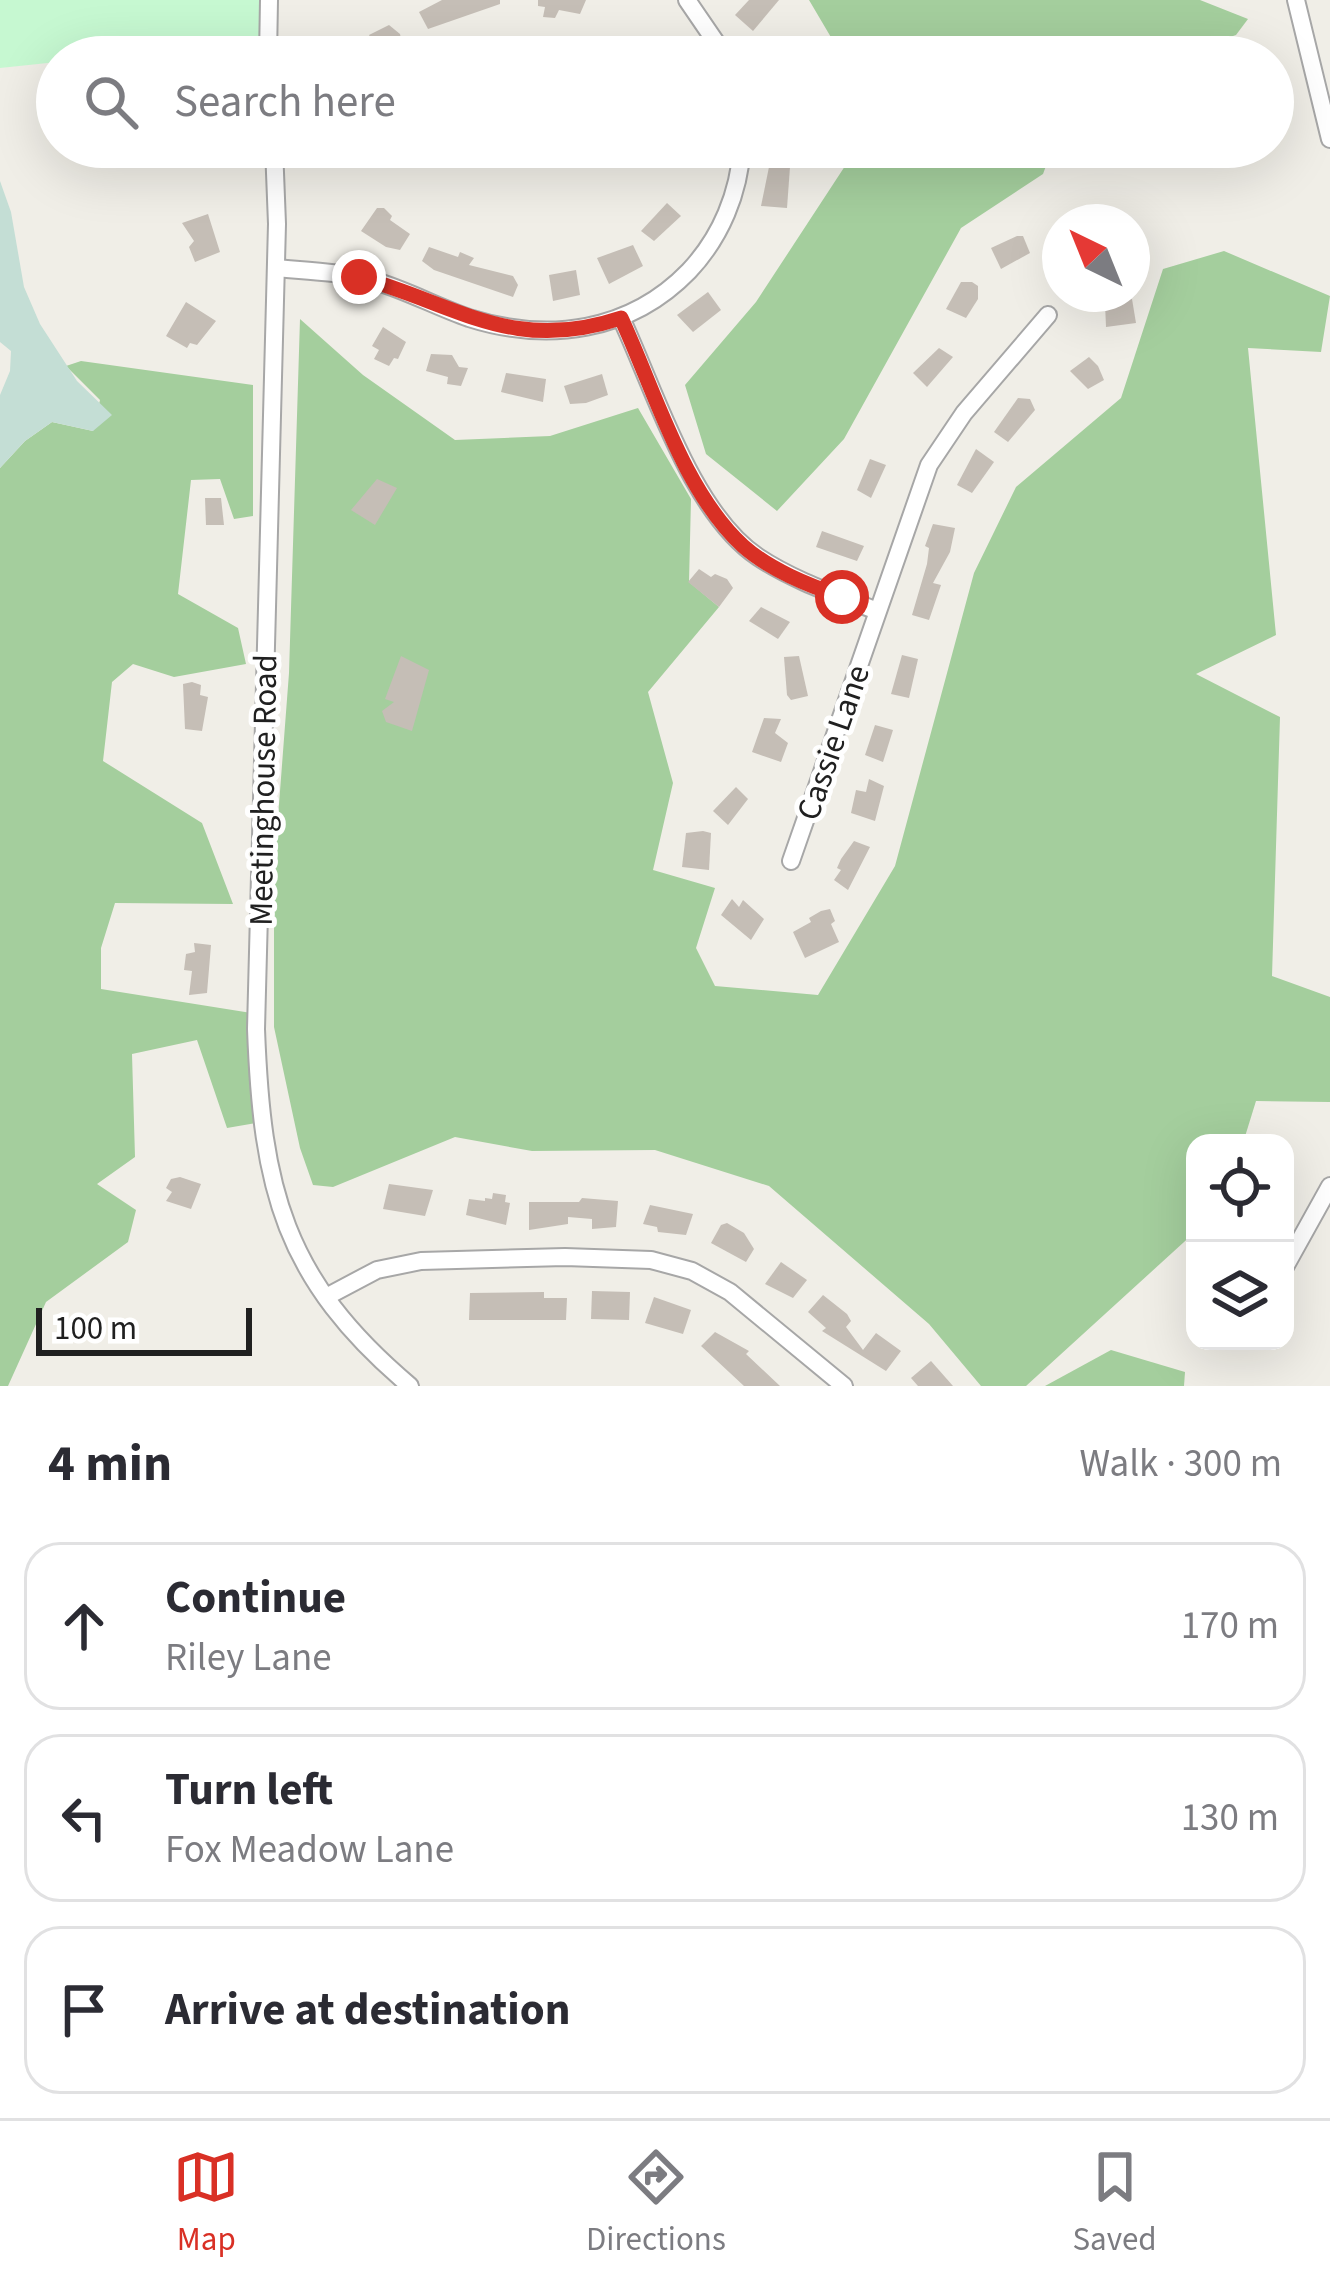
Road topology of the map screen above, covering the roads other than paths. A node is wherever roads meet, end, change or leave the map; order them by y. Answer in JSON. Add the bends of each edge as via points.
{"nodes":[{"id":1,"x":269,"y":0,"type":"edge"},
{"id":2,"x":687,"y":0,"type":"edge"},
{"id":3,"x":1297,"y":0,"type":"edge"},
{"id":4,"x":268,"y":36,"type":"edge"},
{"id":5,"x":713,"y":36,"type":"edge"},
{"id":6,"x":1330,"y":139,"type":"edge"},
{"id":7,"x":274,"y":168,"type":"edge"},
{"id":8,"x":738,"y":168,"type":"edge"},
{"id":9,"x":276,"y":268,"type":"junction"},
{"id":10,"x":1048,"y":315,"type":"dead end"},
{"id":11,"x":621,"y":318,"type":"junction"},
{"id":12,"x":877,"y":611,"type":"junction"},
{"id":13,"x":791,"y":861,"type":"dead end"},
{"id":14,"x":1330,"y":1186,"type":"edge"},
{"id":15,"x":1326,"y":1207,"type":"edge"},
{"id":16,"x":1294,"y":1254,"type":"edge"},
{"id":17,"x":326,"y":1297,"type":"junction"},
{"id":18,"x":410,"y":1386,"type":"edge"},
{"id":19,"x":844,"y":1386,"type":"edge"}],
"edges":[{"from":1,"to":4,"type":"street"},
{"from":2,"to":5,"type":"street"},
{"from":3,"to":6,"type":"street"},
{"from":7,"to":9,"type":"street","name":"Meetinghouse Road"},
{"from":8,"to":11,"type":"street","via":[[732,200],[697,262]]},
{"from":9,"to":11,"type":"street","via":[[359,277],[514,330],[568,331]]},
{"from":9,"to":17,"type":"street","name":"Meetinghouse Road","via":[[259,1089],[282,1219]]},
{"from":10,"to":12,"type":"street","name":"Cassie Lane","via":[[944,440]]},
{"from":11,"to":12,"type":"street","via":[[719,520],[786,574]]},
{"from":12,"to":13,"type":"street","name":"Cassie Lane"},
{"from":14,"to":15,"type":"street"},
{"from":15,"to":16,"type":"street"},
{"from":17,"to":18,"type":"street","name":"Meetinghouse Road"},
{"from":17,"to":19,"type":"street","via":[[377,1270],[421,1261],[651,1260],[730,1292]]}]}
